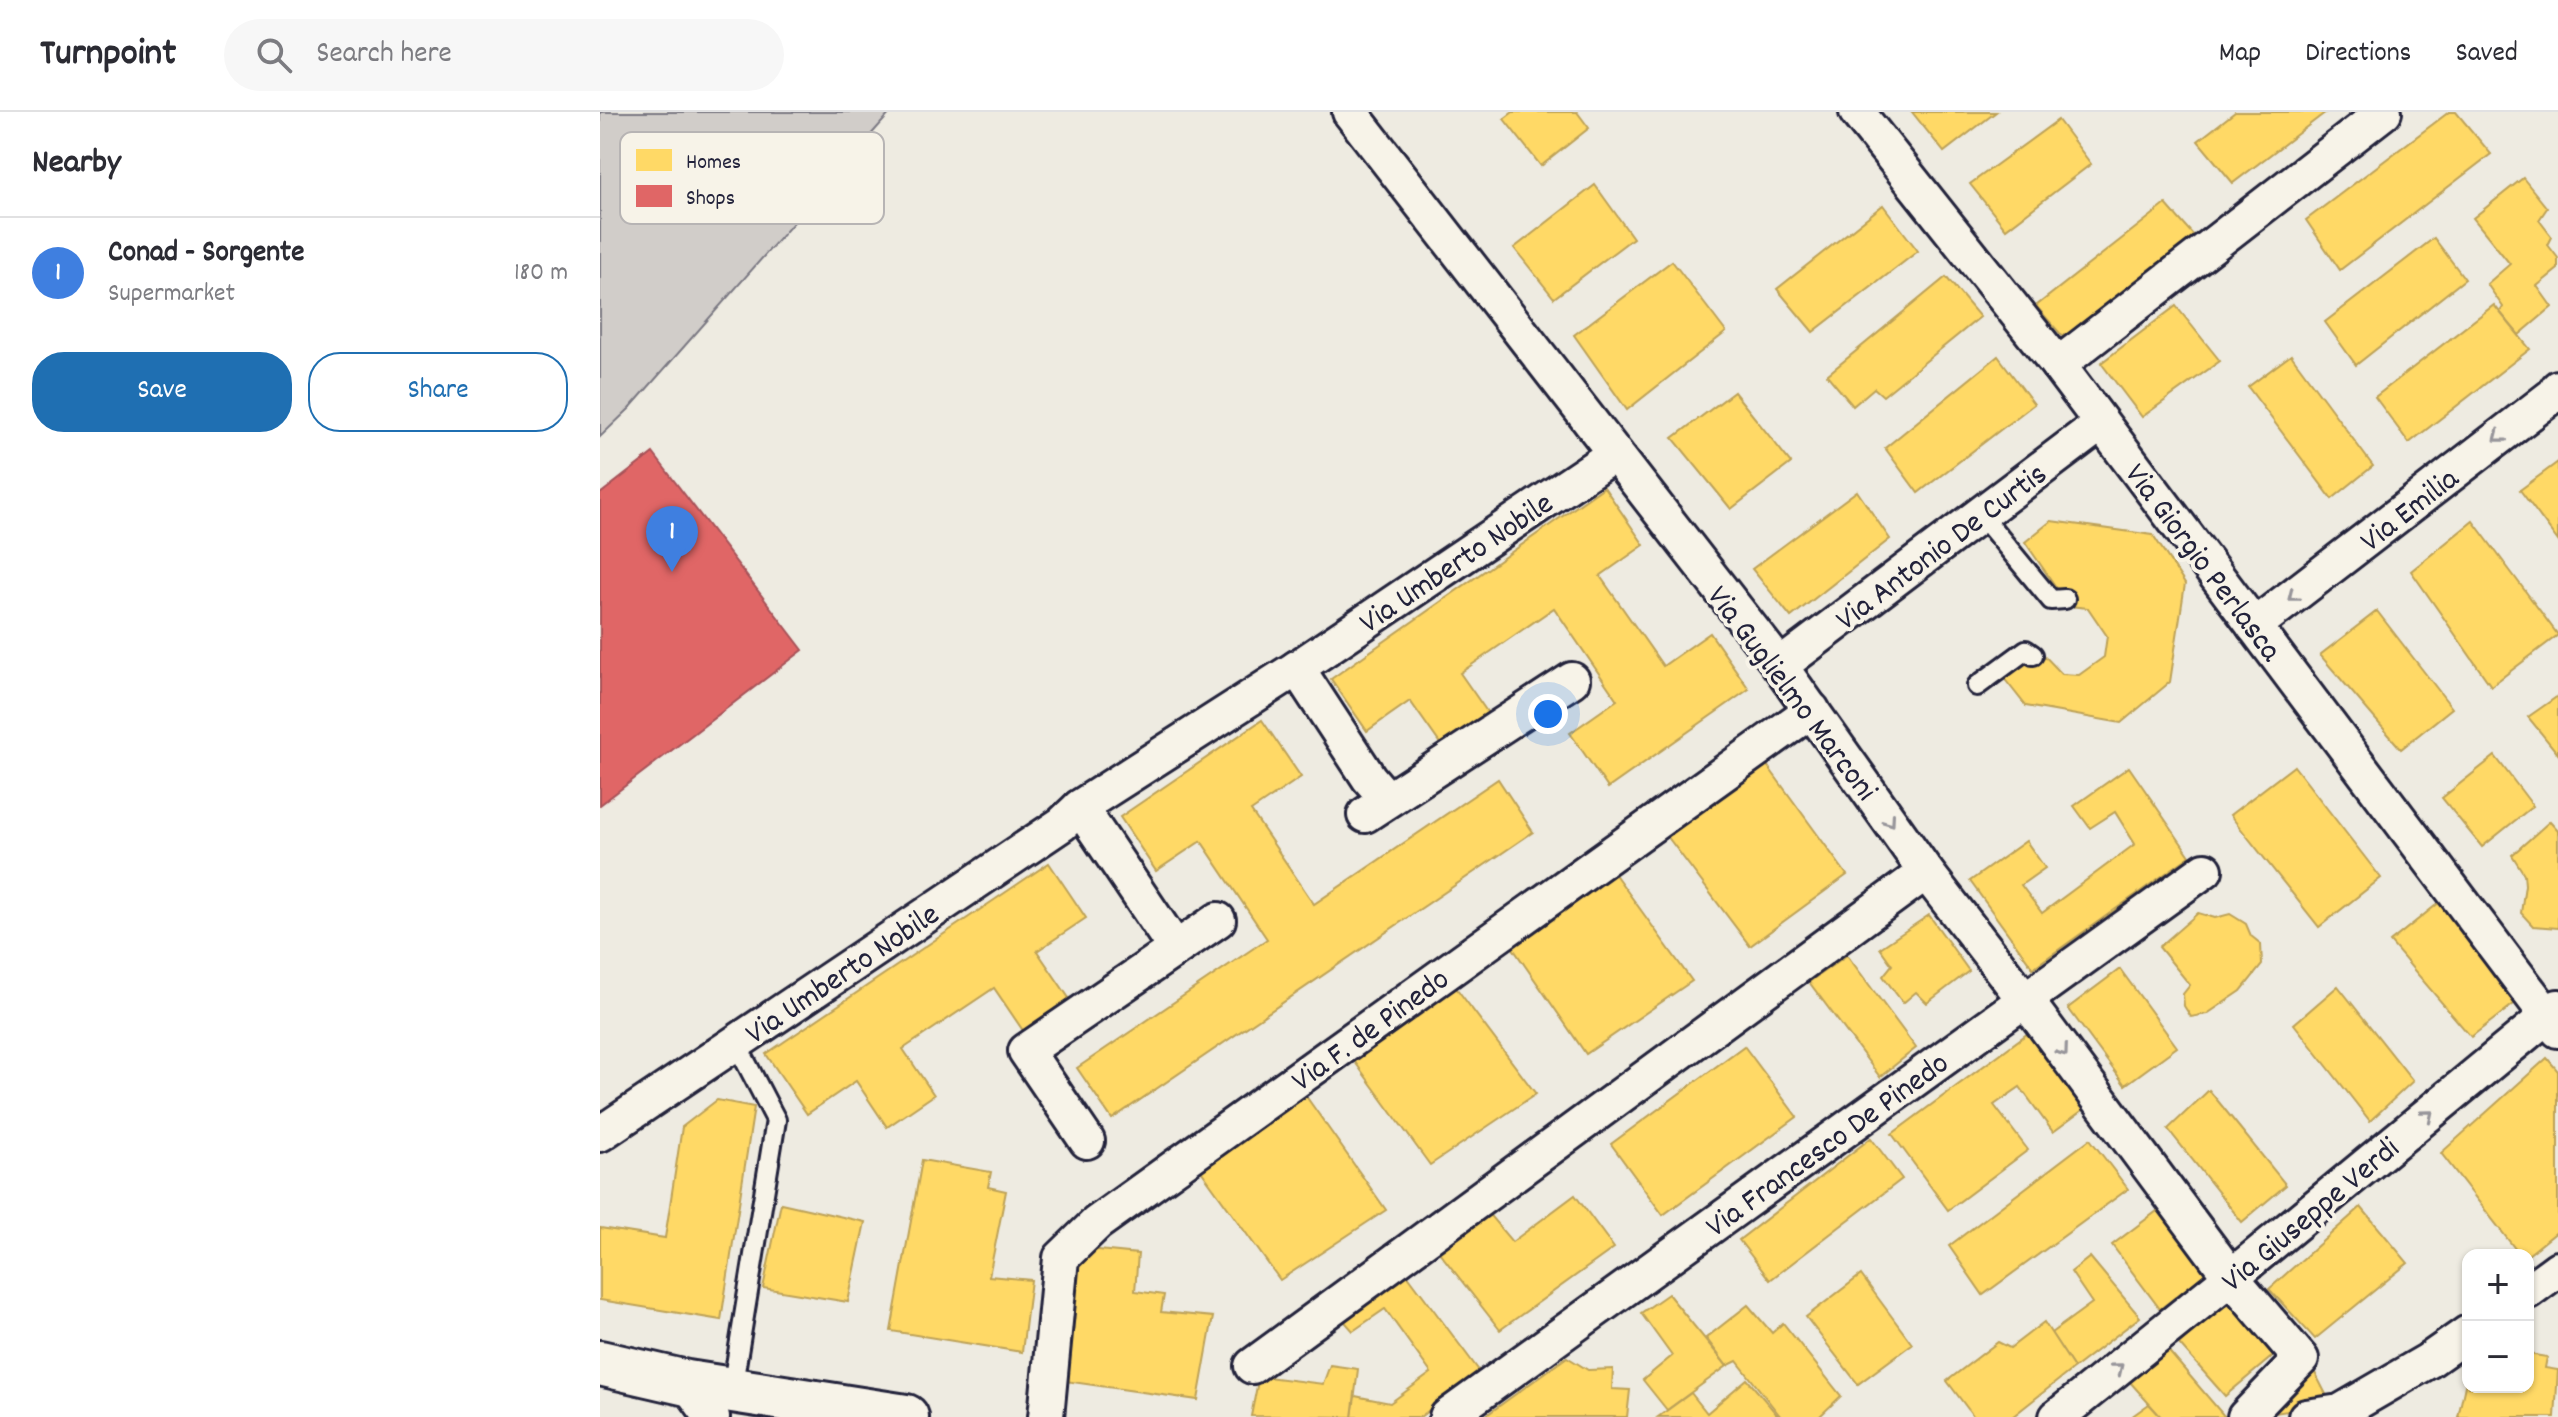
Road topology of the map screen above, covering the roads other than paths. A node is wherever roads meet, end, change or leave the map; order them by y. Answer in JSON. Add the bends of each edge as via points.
{"nodes":[{"id":1,"x":1350,"y":112,"type":"edge"},
{"id":2,"x":1857,"y":112,"type":"edge"},
{"id":3,"x":2384,"y":112,"type":"edge"},
{"id":4,"x":2058,"y":365,"type":"junction"},
{"id":5,"x":2558,"y":388,"type":"edge"},
{"id":6,"x":2100,"y":424,"type":"junction"},
{"id":7,"x":1613,"y":455,"type":"junction"},
{"id":8,"x":1981,"y":515,"type":"junction"},
{"id":9,"x":2065,"y":599,"type":"dead end"},
{"id":10,"x":2254,"y":626,"type":"junction"},
{"id":11,"x":2033,"y":655,"type":"dead end"},
{"id":12,"x":1780,"y":666,"type":"junction"},
{"id":13,"x":1297,"y":668,"type":"junction"},
{"id":14,"x":1572,"y":680,"type":"dead end"},
{"id":15,"x":1977,"y":686,"type":"dead end"},
{"id":16,"x":1812,"y":710,"type":"junction"},
{"id":17,"x":1080,"y":807,"type":"junction"},
{"id":18,"x":2205,"y":870,"type":"dead end"},
{"id":19,"x":1926,"y":872,"type":"junction"},
{"id":20,"x":1218,"y":920,"type":"dead end"},
{"id":21,"x":1175,"y":948,"type":"junction"},
{"id":22,"x":2025,"y":999,"type":"junction"},
{"id":23,"x":2554,"y":1018,"type":"edge"},
{"id":24,"x":736,"y":1043,"type":"junction"},
{"id":25,"x":600,"y":1134,"type":"edge"},
{"id":26,"x":1087,"y":1141,"type":"dead end"},
{"id":27,"x":2558,"y":1269,"type":"edge"},
{"id":28,"x":2231,"y":1277,"type":"junction"},
{"id":29,"x":2534,"y":1287,"type":"edge"},
{"id":30,"x":2462,"y":1337,"type":"edge"},
{"id":31,"x":600,"y":1363,"type":"edge"},
{"id":32,"x":1252,"y":1366,"type":"dead end"},
{"id":33,"x":710,"y":1397,"type":"edge"},
{"id":34,"x":906,"y":1417,"type":"edge"},
{"id":35,"x":1046,"y":1417,"type":"edge"},
{"id":36,"x":1447,"y":1417,"type":"edge"},
{"id":37,"x":2057,"y":1417,"type":"edge"},
{"id":38,"x":2245,"y":1417,"type":"edge"},
{"id":39,"x":2306,"y":1417,"type":"edge"}],
"edges":[{"from":1,"to":7,"type":"street","name":"Via Guglielmo Marconi"},
{"from":2,"to":4,"type":"street","name":"Via Giorgio Perlasca"},
{"from":3,"to":4,"type":"street"},
{"from":4,"to":6,"type":"street","name":"Via Giorgio Perlasca"},
{"from":5,"to":10,"type":"street","name":"Via Emilia","one_way":true},
{"from":6,"to":8,"type":"street","name":"Via Antonio De Curtis"},
{"from":6,"to":10,"type":"street","name":"Via Giorgio Perlasca"},
{"from":7,"to":12,"type":"street","name":"Via Guglielmo Marconi"},
{"from":7,"to":13,"type":"street","name":"Via Umberto Nobile"},
{"from":8,"to":9,"type":"lane","via":[[2051,600]]},
{"from":8,"to":12,"type":"street","name":"Via Antonio De Curtis"},
{"from":10,"to":23,"type":"street","name":"Via Giorgio Perlasca"},
{"from":11,"to":15,"type":"lane","via":[[2026,650]]},
{"from":12,"to":16,"type":"street","name":"Via Guglielmo Marconi"},
{"from":13,"to":14,"type":"street","via":[[1369,778],[1376,807]]},
{"from":13,"to":17,"type":"street","name":"Via Umberto Nobile"},
{"from":16,"to":19,"type":"street","name":"Via Guglielmo Marconi","one_way":true},
{"from":16,"to":35,"type":"street","name":"Via F. de Pinedo","via":[[1097,1223],[1061,1258]]},
{"from":17,"to":21,"type":"street"},
{"from":17,"to":24,"type":"street","name":"Via Umberto Nobile"},
{"from":18,"to":22,"type":"street","name":"Via Francesco De Pinedo"},
{"from":19,"to":22,"type":"street","name":"Via Guglielmo Marconi"},
{"from":19,"to":32,"type":"street"},
{"from":20,"to":21,"type":"street"},
{"from":21,"to":26,"type":"street","via":[[1026,1051]]},
{"from":22,"to":28,"type":"street","name":"Via Guglielmo Marconi","one_way":true},
{"from":22,"to":36,"type":"street","name":"Via Francesco De Pinedo"},
{"from":28,"to":23,"type":"street","name":"Via Giuseppe Verdi","one_way":true},
{"from":24,"to":25,"type":"street","name":"Via Umberto Nobile"},
{"from":24,"to":33,"type":"lane","via":[[776,1120]]},
{"from":27,"to":29,"type":"street"},
{"from":37,"to":28,"type":"street","name":"Via Giuseppe Verdi","one_way":true},
{"from":28,"to":38,"type":"street","name":"Via Guglielmo Marconi","via":[[2301,1359]]},
{"from":30,"to":39,"type":"street","via":[[2340,1412]]},
{"from":31,"to":33,"type":"main road"},
{"from":33,"to":34,"type":"main road"}]}
